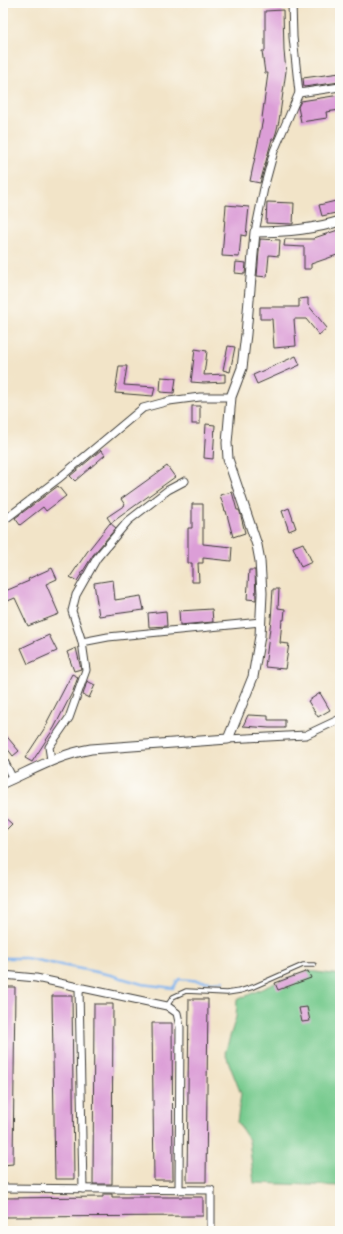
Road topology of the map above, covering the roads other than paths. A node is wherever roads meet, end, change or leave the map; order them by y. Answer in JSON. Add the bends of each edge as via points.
{"nodes":[{"id":1,"x":292,"y":3,"type":"edge"},
{"id":2,"x":340,"y":87,"type":"edge"},
{"id":3,"x":298,"y":93,"type":"junction"},
{"id":4,"x":340,"y":221,"type":"edge"},
{"id":5,"x":255,"y":232,"type":"junction"},
{"id":6,"x":231,"y":397,"type":"junction"},
{"id":7,"x":185,"y":481,"type":"dead end"},
{"id":8,"x":3,"y":521,"type":"edge"},
{"id":9,"x":261,"y":622,"type":"junction"},
{"id":10,"x":82,"y":642,"type":"junction"},
{"id":11,"x":340,"y":719,"type":"edge"},
{"id":12,"x":228,"y":740,"type":"junction"},
{"id":13,"x":3,"y":759,"type":"edge"},
{"id":14,"x":51,"y":760,"type":"junction"},
{"id":15,"x":13,"y":779,"type":"junction"},
{"id":16,"x":3,"y":784,"type":"edge"},
{"id":17,"x":314,"y":966,"type":"dead end"},
{"id":18,"x":3,"y":975,"type":"edge"},
{"id":19,"x":79,"y":989,"type":"junction"},
{"id":20,"x":167,"y":1006,"type":"junction"},
{"id":21,"x":3,"y":1188,"type":"edge"},
{"id":22,"x":83,"y":1189,"type":"junction"},
{"id":23,"x":179,"y":1189,"type":"junction"},
{"id":24,"x":211,"y":1231,"type":"edge"}],
"edges":[{"from":1,"to":3,"type":"street"},
{"from":2,"to":3,"type":"street"},
{"from":3,"to":5,"type":"street","via":[[274,151]]},
{"from":4,"to":5,"type":"street","via":[[309,230]]},
{"from":5,"to":6,"type":"street","via":[[242,368]]},
{"from":6,"to":8,"type":"street","via":[[169,401],[143,408]]},
{"from":6,"to":9,"type":"street","via":[[228,459],[257,545],[261,577]]},
{"from":7,"to":10,"type":"street","via":[[168,490],[128,522],[97,558],[76,595],[72,611]]},
{"from":9,"to":10,"type":"street","via":[[108,637]]},
{"from":9,"to":12,"type":"street","via":[[253,677]]},
{"from":10,"to":14,"type":"street","via":[[86,670],[69,718],[49,747]]},
{"from":11,"to":12,"type":"street","via":[[306,735]]},
{"from":12,"to":14,"type":"street","via":[[90,749]]},
{"from":13,"to":15,"type":"street"},
{"from":14,"to":15,"type":"street"},
{"from":15,"to":16,"type":"street"},
{"from":17,"to":20,"type":"lane","via":[[304,965],[240,991],[186,991],[173,997]]},
{"from":18,"to":19,"type":"street","via":[[36,978]]},
{"from":19,"to":20,"type":"street"},
{"from":19,"to":22,"type":"street"},
{"from":20,"to":23,"type":"street","via":[[177,1013],[180,1027]]},
{"from":21,"to":22,"type":"street"},
{"from":22,"to":23,"type":"street"},
{"from":23,"to":24,"type":"street","via":[[211,1190]]}]}
